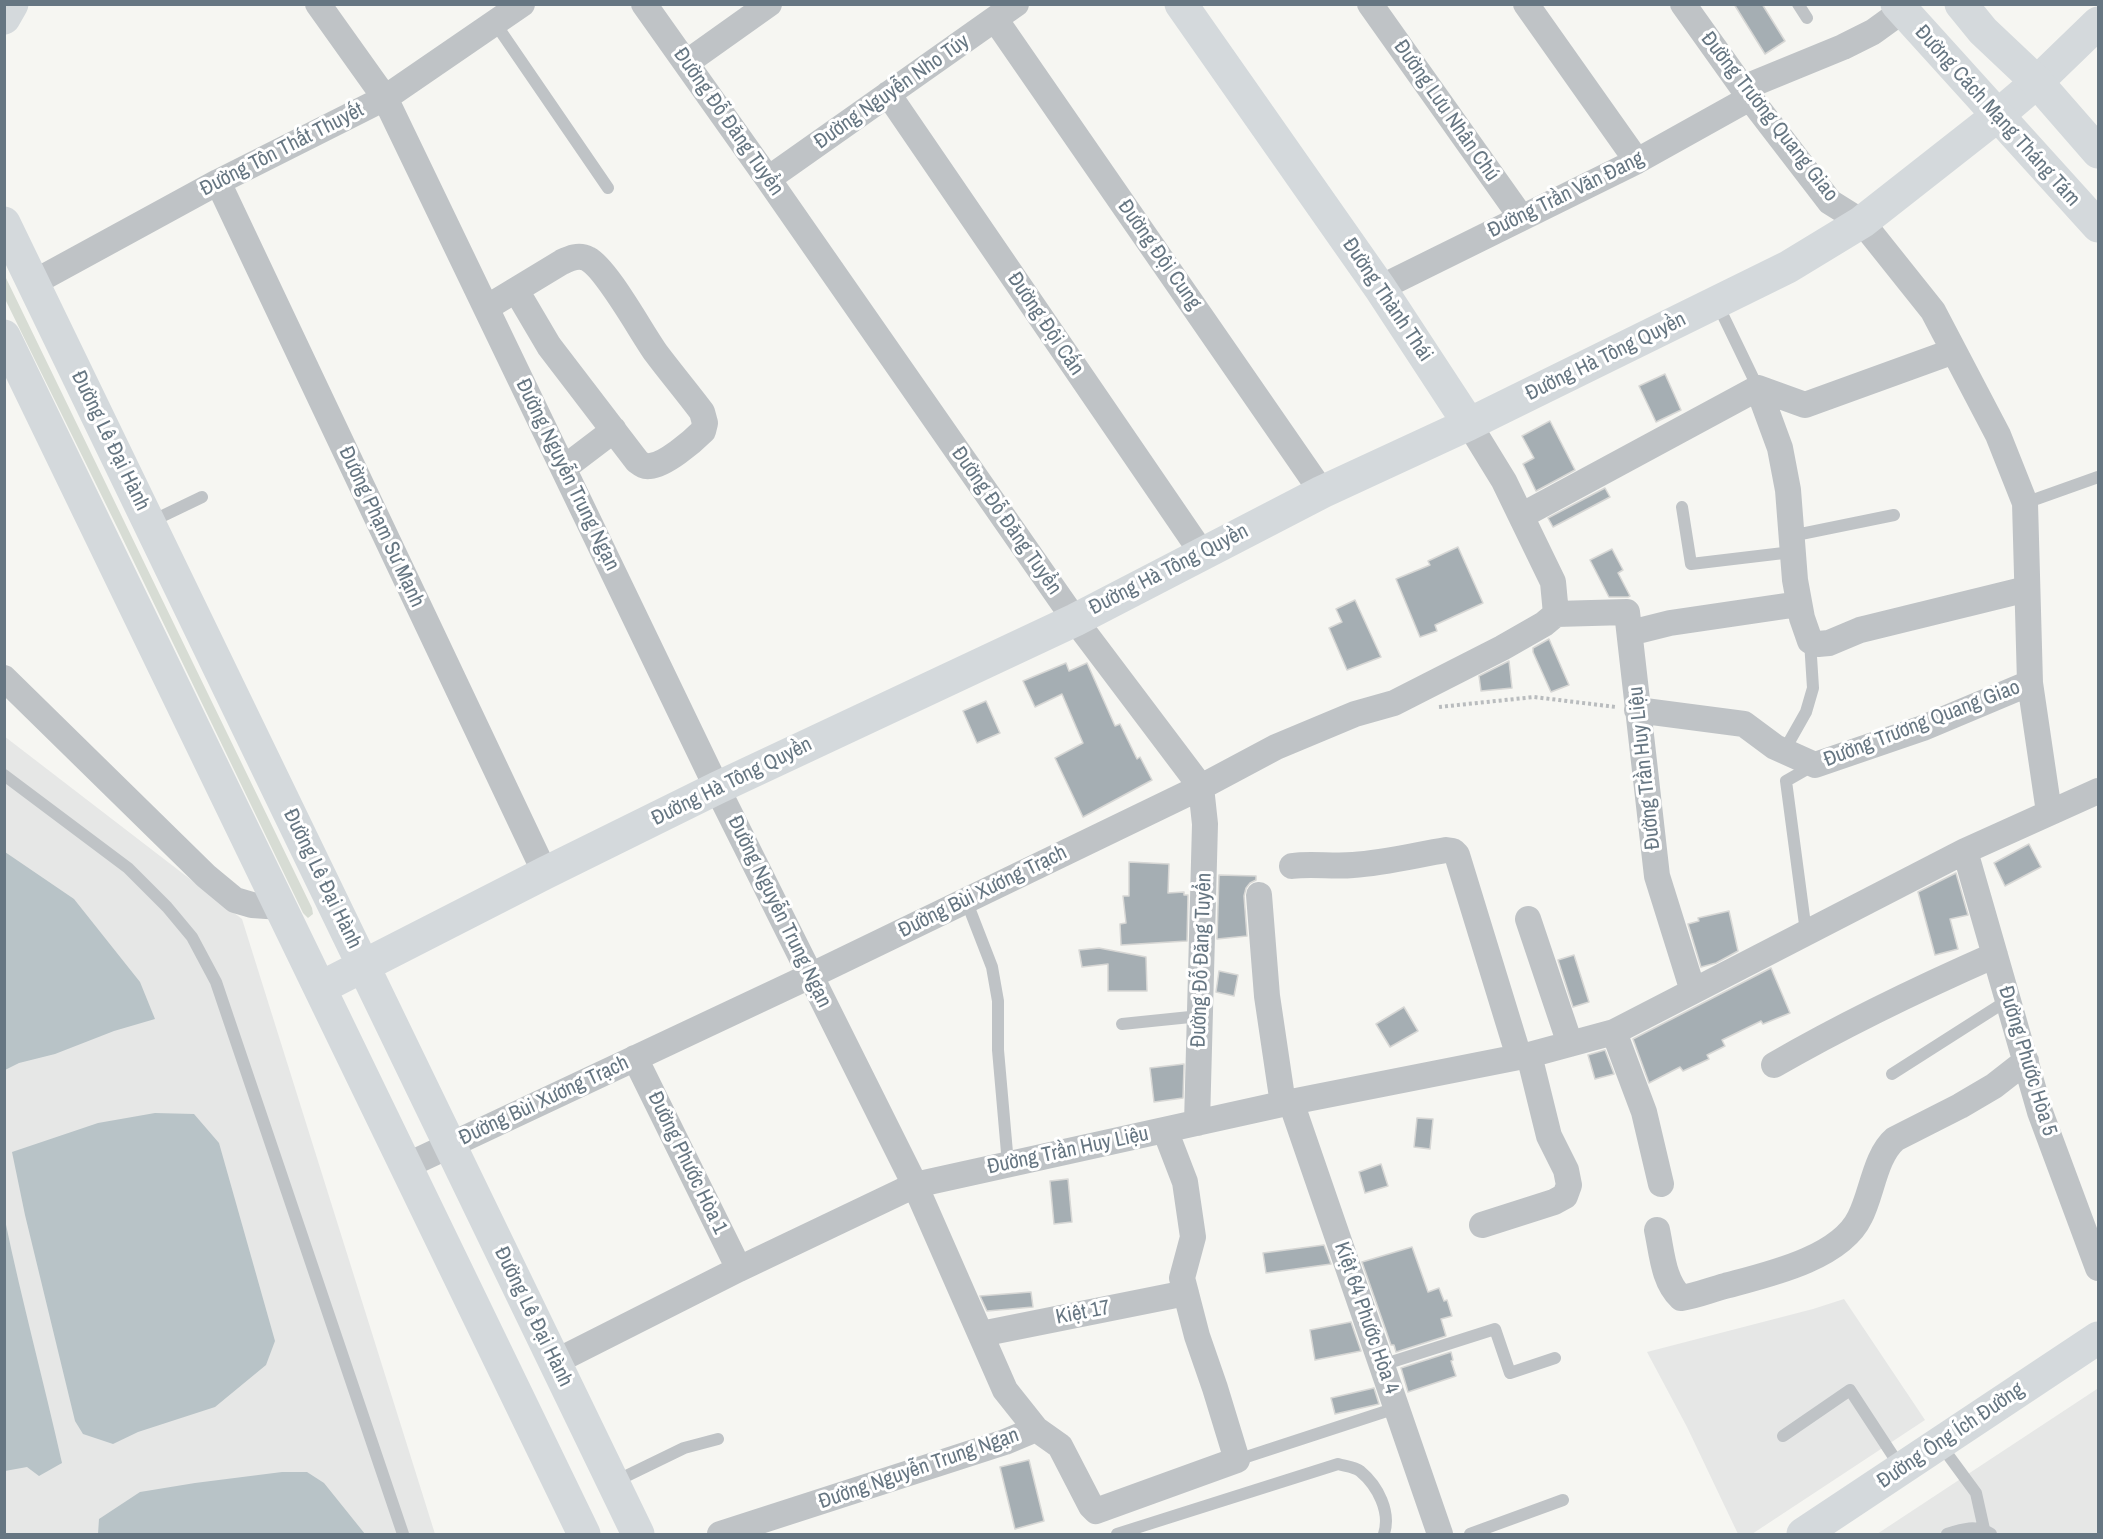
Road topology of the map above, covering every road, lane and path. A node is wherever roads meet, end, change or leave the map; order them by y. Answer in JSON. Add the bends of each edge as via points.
{"nodes":[{"id":1,"x":12,"y":4,"type":"edge"},
{"id":2,"x":318,"y":4,"type":"edge"},
{"id":3,"x":522,"y":4,"type":"edge"},
{"id":4,"x":644,"y":4,"type":"edge"},
{"id":5,"x":769,"y":4,"type":"edge"},
{"id":6,"x":1016,"y":4,"type":"edge"},
{"id":7,"x":1181,"y":4,"type":"edge"},
{"id":8,"x":1370,"y":4,"type":"edge"},
{"id":9,"x":1526,"y":4,"type":"edge"},
{"id":10,"x":1683,"y":4,"type":"edge"},
{"id":11,"x":1798,"y":4,"type":"edge"},
{"id":12,"x":1961,"y":4,"type":"edge"},
{"id":13,"x":1899,"y":8,"type":"edge"},
{"id":14,"x":4,"y":18,"type":"edge"},
{"id":15,"x":1807,"y":18,"type":"dead end"},
{"id":16,"x":995,"y":19,"type":"junction"},
{"id":17,"x":495,"y":23,"type":"junction"},
{"id":18,"x":2098,"y":23,"type":"edge"},
{"id":19,"x":686,"y":63,"type":"junction"},
{"id":20,"x":2037,"y":82,"type":"junction"},
{"id":21,"x":1746,"y":93,"type":"junction"},
{"id":22,"x":888,"y":94,"type":"junction"},
{"id":23,"x":385,"y":98,"type":"junction"},
{"id":24,"x":1996,"y":116,"type":"junction"},
{"id":25,"x":2098,"y":153,"type":"edge"},
{"id":26,"x":1637,"y":161,"type":"junction"},
{"id":27,"x":768,"y":179,"type":"junction"},
{"id":28,"x":218,"y":182,"type":"junction"},
{"id":29,"x":608,"y":188,"type":"dead end"},
{"id":30,"x":1521,"y":217,"type":"junction"},
{"id":31,"x":1862,"y":222,"type":"junction"},
{"id":32,"x":4,"y":224,"type":"edge"},
{"id":33,"x":2098,"y":226,"type":"edge"},
{"id":34,"x":33,"y":283,"type":"junction"},
{"id":35,"x":1380,"y":288,"type":"junction"},
{"id":36,"x":516,"y":290,"type":"junction"},
{"id":37,"x":1717,"y":302,"type":"junction"},
{"id":38,"x":486,"y":308,"type":"junction"},
{"id":39,"x":4,"y":336,"type":"edge"},
{"id":40,"x":1954,"y":351,"type":"junction"},
{"id":41,"x":1758,"y":388,"type":"junction"},
{"id":42,"x":1469,"y":424,"type":"junction"},
{"id":43,"x":614,"y":430,"type":"junction"},
{"id":44,"x":564,"y":468,"type":"junction"},
{"id":45,"x":2098,"y":477,"type":"edge"},
{"id":46,"x":1322,"y":492,"type":"junction"},
{"id":47,"x":202,"y":497,"type":"dead end"},
{"id":48,"x":2025,"y":503,"type":"junction"},
{"id":49,"x":1682,"y":507,"type":"dead end"},
{"id":50,"x":1521,"y":516,"type":"junction"},
{"id":51,"x":1894,"y":516,"type":"dead end"},
{"id":52,"x":149,"y":522,"type":"junction"},
{"id":53,"x":1792,"y":544,"type":"junction"},
{"id":54,"x":1202,"y":553,"type":"junction"},
{"id":55,"x":2027,"y":589,"type":"junction"},
{"id":56,"x":1799,"y":604,"type":"junction"},
{"id":57,"x":1556,"y":614,"type":"junction"},
{"id":58,"x":1075,"y":620,"type":"junction"},
{"id":59,"x":1630,"y":633,"type":"junction"},
{"id":60,"x":1810,"y":641,"type":"junction"},
{"id":61,"x":4,"y":678,"type":"edge"},
{"id":62,"x":2030,"y":684,"type":"junction"},
{"id":63,"x":1394,"y":703,"type":"junction"},
{"id":64,"x":1637,"y":710,"type":"junction"},
{"id":65,"x":1784,"y":751,"type":"junction"},
{"id":66,"x":1815,"y":765,"type":"junction"},
{"id":67,"x":4,"y":775,"type":"edge"},
{"id":68,"x":1201,"y":787,"type":"junction"},
{"id":69,"x":717,"y":788,"type":"junction"},
{"id":70,"x":2098,"y":790,"type":"edge"},
{"id":71,"x":2049,"y":812,"type":"junction"},
{"id":72,"x":1965,"y":851,"type":"junction"},
{"id":73,"x":1292,"y":866,"type":"dead end"},
{"id":74,"x":545,"y":873,"type":"junction"},
{"id":75,"x":1259,"y":895,"type":"dead end"},
{"id":76,"x":966,"y":900,"type":"junction"},
{"id":77,"x":281,"y":907,"type":"junction"},
{"id":78,"x":1528,"y":919,"type":"dead end"},
{"id":79,"x":1806,"y":933,"type":"junction"},
{"id":80,"x":1995,"y":954,"type":"junction"},
{"id":81,"x":364,"y":966,"type":"junction"},
{"id":82,"x":810,"y":976,"type":"junction"},
{"id":83,"x":320,"y":988,"type":"junction"},
{"id":84,"x":1693,"y":991,"type":"junction"},
{"id":85,"x":2008,"y":1000,"type":"junction"},
{"id":86,"x":1200,"y":1016,"type":"junction"},
{"id":87,"x":1122,"y":1024,"type":"dead end"},
{"id":88,"x":1614,"y":1032,"type":"junction"},
{"id":89,"x":1570,"y":1044,"type":"junction"},
{"id":90,"x":1524,"y":1056,"type":"junction"},
{"id":91,"x":635,"y":1058,"type":"junction"},
{"id":92,"x":2026,"y":1062,"type":"junction"},
{"id":93,"x":1774,"y":1065,"type":"dead end"},
{"id":94,"x":1892,"y":1074,"type":"dead end"},
{"id":95,"x":1287,"y":1103,"type":"junction"},
{"id":96,"x":1197,"y":1123,"type":"junction"},
{"id":97,"x":1165,"y":1130,"type":"junction"},
{"id":98,"x":450,"y":1145,"type":"junction"},
{"id":99,"x":1008,"y":1164,"type":"junction"},
{"id":100,"x":406,"y":1166,"type":"junction"},
{"id":101,"x":1660,"y":1184,"type":"dead end"},
{"id":102,"x":915,"y":1185,"type":"junction"},
{"id":103,"x":1482,"y":1225,"type":"dead end"},
{"id":104,"x":1657,"y":1230,"type":"dead end"},
{"id":105,"x":2098,"y":1268,"type":"edge"},
{"id":106,"x":739,"y":1269,"type":"junction"},
{"id":107,"x":1186,"y":1293,"type":"junction"},
{"id":108,"x":981,"y":1334,"type":"junction"},
{"id":109,"x":2098,"y":1338,"type":"edge"},
{"id":110,"x":1555,"y":1358,"type":"dead end"},
{"id":111,"x":555,"y":1362,"type":"junction"},
{"id":112,"x":1382,"y":1365,"type":"junction"},
{"id":113,"x":1396,"y":1408,"type":"junction"},
{"id":114,"x":1036,"y":1429,"type":"junction"},
{"id":115,"x":1782,"y":1436,"type":"dead end"},
{"id":116,"x":718,"y":1439,"type":"dead end"},
{"id":117,"x":1940,"y":1443,"type":"junction"},
{"id":118,"x":1237,"y":1460,"type":"junction"},
{"id":119,"x":1901,"y":1469,"type":"junction"},
{"id":120,"x":613,"y":1482,"type":"junction"},
{"id":121,"x":1563,"y":1500,"type":"dead end"},
{"id":122,"x":1987,"y":1532,"type":"edge"},
{"id":123,"x":403,"y":1534,"type":"edge"},
{"id":124,"x":584,"y":1534,"type":"edge"},
{"id":125,"x":638,"y":1534,"type":"edge"},
{"id":126,"x":720,"y":1534,"type":"edge"},
{"id":127,"x":1117,"y":1534,"type":"edge"},
{"id":128,"x":1384,"y":1534,"type":"edge"},
{"id":129,"x":1440,"y":1534,"type":"edge"},
{"id":130,"x":1470,"y":1534,"type":"edge"},
{"id":131,"x":1803,"y":1534,"type":"edge"},
{"id":132,"x":1947,"y":1534,"type":"edge"}],
"edges":[{"from":1,"to":14,"type":"main road"},
{"from":2,"to":23,"type":"street","name":"Đường Nguyễn Trung Ngạn"},
{"from":3,"to":17,"type":"street","name":"Đường Tôn Thất Thuyết"},
{"from":4,"to":19,"type":"street","name":"Đường Đỗ Đăng Tuyển"},
{"from":5,"to":19,"type":"street"},
{"from":6,"to":16,"type":"street","name":"Đường Nguyễn Nho Túy"},
{"from":7,"to":35,"type":"main road","name":"Đường Thành Thái"},
{"from":8,"to":30,"type":"street","name":"Đường Lưu Nhân Chú"},
{"from":9,"to":26,"type":"street"},
{"from":10,"to":21,"type":"street","name":"Đường Trương Quang Giao"},
{"from":11,"to":15,"type":"lane"},
{"from":12,"to":20,"type":"main road"},
{"from":13,"to":21,"type":"street","name":"Đường Trần Văn Đang","via":[[1873,32]]},
{"from":13,"to":24,"type":"main road","name":"Đường Cách Mạng Tháng Tám"},
{"from":16,"to":22,"type":"street","name":"Đường Nguyễn Nho Túy"},
{"from":16,"to":46,"type":"street","name":"Đường Đội Cung"},
{"from":17,"to":23,"type":"street","name":"Đường Tôn Thất Thuyết"},
{"from":17,"to":29,"type":"lane"},
{"from":18,"to":20,"type":"main road","name":"Đường Hà Tông Quyền"},
{"from":19,"to":27,"type":"street","name":"Đường Đỗ Đăng Tuyển"},
{"from":20,"to":24,"type":"main road","name":"Đường Hà Tông Quyền"},
{"from":20,"to":25,"type":"main road"},
{"from":21,"to":26,"type":"street","name":"Đường Trần Văn Đang"},
{"from":21,"to":31,"type":"street","name":"Đường Trương Quang Giao","via":[[1830,202]]},
{"from":22,"to":27,"type":"street","name":"Đường Nguyễn Nho Túy"},
{"from":22,"to":54,"type":"street","name":"Đường Đội Cấn"},
{"from":23,"to":28,"type":"street","name":"Đường Tôn Thất Thuyết"},
{"from":23,"to":38,"type":"street","name":"Đường Nguyễn Trung Ngạn"},
{"from":24,"to":31,"type":"main road","name":"Đường Hà Tông Quyền"},
{"from":24,"to":33,"type":"main road","name":"Đường Cách Mạng Tháng Tám"},
{"from":26,"to":30,"type":"street","name":"Đường Trần Văn Đang"},
{"from":27,"to":58,"type":"street","name":"Đường Đỗ Đăng Tuyển"},
{"from":28,"to":34,"type":"street","name":"Đường Tôn Thất Thuyết"},
{"from":28,"to":74,"type":"street","name":"Đường Phạm Sư Mạnh"},
{"from":30,"to":35,"type":"street","name":"Đường Trần Văn Đang"},
{"from":31,"to":37,"type":"main road","name":"Đường Hà Tông Quyền","via":[[1788,267]]},
{"from":31,"to":40,"type":"street","name":"Đường Trương Quang Giao","via":[[1933,311]]},
{"from":32,"to":34,"type":"main road","name":"Đường Lê Đại Hành"},
{"from":34,"to":52,"type":"main road","name":"Đường Lê Đại Hành"},
{"from":35,"to":42,"type":"main road","name":"Đường Thành Thái"},
{"from":36,"to":38,"type":"street"},
{"from":36,"to":43,"type":"street","via":[[549,346]]},
{"from":36,"to":43,"type":"street","via":[[572,257],[593,262],[702,412],[705,423],[704,431],[694,440],[651,466],[637,461]]},
{"from":37,"to":41,"type":"lane"},
{"from":37,"to":42,"type":"main road","name":"Đường Hà Tông Quyền"},
{"from":38,"to":44,"type":"street","name":"Đường Nguyễn Trung Ngạn"},
{"from":39,"to":77,"type":"main road"},
{"from":40,"to":41,"type":"street","via":[[1805,405]]},
{"from":40,"to":48,"type":"street","name":"Đường Trương Quang Giao","via":[[1998,435]]},
{"from":41,"to":50,"type":"street"},
{"from":41,"to":53,"type":"street","via":[[1780,448]]},
{"from":42,"to":46,"type":"main road","name":"Đường Hà Tông Quyền"},
{"from":42,"to":50,"type":"street","name":"Đường Thành Thái"},
{"from":43,"to":44,"type":"street"},
{"from":44,"to":69,"type":"street","name":"Đường Nguyễn Trung Ngạn"},
{"from":45,"to":48,"type":"lane"},
{"from":46,"to":54,"type":"main road","name":"Đường Hà Tông Quyền"},
{"from":47,"to":52,"type":"lane"},
{"from":48,"to":55,"type":"street"},
{"from":49,"to":53,"type":"lane","via":[[1690,564]]},
{"from":50,"to":57,"type":"street","name":"Đường Thành Thái","via":[[1553,582]]},
{"from":51,"to":53,"type":"lane"},
{"from":52,"to":81,"type":"main road","name":"Đường Lê Đại Hành"},
{"from":53,"to":56,"type":"street"},
{"from":54,"to":58,"type":"main road","name":"Đường Hà Tông Quyền"},
{"from":55,"to":60,"type":"street","via":[[1860,630],[1829,643]]},
{"from":55,"to":62,"type":"street"},
{"from":56,"to":59,"type":"street","via":[[1670,623]]},
{"from":56,"to":60,"type":"street"},
{"from":57,"to":59,"type":"street","name":"Đường Trần Huy Liệu","via":[[1627,612]]},
{"from":57,"to":63,"type":"street","name":"Đường Bùi Xương Trạch","via":[[1502,648]]},
{"from":58,"to":68,"type":"street","name":"Đường Đỗ Đăng Tuyển"},
{"from":58,"to":69,"type":"main road","name":"Đường Hà Tông Quyền"},
{"from":59,"to":64,"type":"street","name":"Đường Trần Huy Liệu"},
{"from":60,"to":65,"type":"lane","via":[[1813,688],[1806,712]]},
{"from":61,"to":77,"type":"street","via":[[235,900]]},
{"from":62,"to":66,"type":"street","name":"Đường Trương Quang Giao","via":[[1923,728]]},
{"from":62,"to":71,"type":"street"},
{"from":63,"to":64,"type":"path","via":[[1430,708],[1534,697]]},
{"from":63,"to":68,"type":"street","name":"Đường Bùi Xương Trạch","via":[[1355,714],[1276,747]]},
{"from":64,"to":65,"type":"street","via":[[1744,724]]},
{"from":64,"to":84,"type":"street","name":"Đường Trần Huy Liệu","via":[[1657,876]]},
{"from":65,"to":66,"type":"street"},
{"from":66,"to":79,"type":"lane","via":[[1786,781]]},
{"from":67,"to":123,"type":"lane","via":[[128,868],[192,937],[216,982]]},
{"from":68,"to":76,"type":"street","name":"Đường Bùi Xương Trạch"},
{"from":68,"to":86,"type":"street","name":"Đường Đỗ Đăng Tuyển","via":[[1205,824]]},
{"from":69,"to":74,"type":"main road","name":"Đường Hà Tông Quyền"},
{"from":69,"to":82,"type":"street","name":"Đường Nguyễn Trung Ngạn"},
{"from":70,"to":71,"type":"street","name":"Đường Trần Huy Liệu"},
{"from":71,"to":72,"type":"street","name":"Đường Trần Huy Liệu"},
{"from":72,"to":79,"type":"street","name":"Đường Trần Huy Liệu"},
{"from":72,"to":80,"type":"street","name":"Đường Phước Hòa 5"},
{"from":73,"to":90,"type":"street","via":[[1362,864],[1453,851]]},
{"from":74,"to":81,"type":"main road","name":"Đường Hà Tông Quyền"},
{"from":75,"to":95,"type":"street","name":"Kiệt 64 Phước Hòa 4","via":[[1267,996]]},
{"from":76,"to":82,"type":"street","name":"Đường Bùi Xương Trạch"},
{"from":76,"to":99,"type":"lane","via":[[992,967],[998,1001],[998,1050]]},
{"from":77,"to":83,"type":"main road"},
{"from":78,"to":89,"type":"street"},
{"from":79,"to":84,"type":"street","name":"Đường Trần Huy Liệu"},
{"from":80,"to":85,"type":"street","name":"Đường Phước Hòa 5"},
{"from":80,"to":93,"type":"street"},
{"from":81,"to":83,"type":"main road","name":"Đường Hà Tông Quyền"},
{"from":81,"to":98,"type":"main road","name":"Đường Lê Đại Hành"},
{"from":82,"to":91,"type":"street","name":"Đường Bùi Xương Trạch"},
{"from":82,"to":102,"type":"street","name":"Đường Nguyễn Trung Ngạn"},
{"from":83,"to":100,"type":"main road"},
{"from":84,"to":88,"type":"street","name":"Đường Trần Huy Liệu"},
{"from":85,"to":92,"type":"street","name":"Đường Phước Hòa 5"},
{"from":85,"to":94,"type":"lane"},
{"from":86,"to":87,"type":"lane"},
{"from":86,"to":96,"type":"street","name":"Đường Đỗ Đăng Tuyển"},
{"from":88,"to":89,"type":"street","name":"Đường Trần Huy Liệu"},
{"from":88,"to":101,"type":"street","via":[[1644,1112]]},
{"from":89,"to":90,"type":"street","name":"Đường Trần Huy Liệu"},
{"from":90,"to":95,"type":"street","name":"Đường Trần Huy Liệu"},
{"from":90,"to":103,"type":"street","via":[[1569,1185],[1565,1196],[1540,1208]]},
{"from":91,"to":98,"type":"street","name":"Đường Bùi Xương Trạch"},
{"from":91,"to":106,"type":"street","name":"Đường Phước Hòa 1"},
{"from":92,"to":104,"type":"street","via":[[1994,1086],[1887,1146],[1859,1221],[1823,1253],[1756,1279],[1681,1298],[1673,1290],[1665,1269]]},
{"from":92,"to":105,"type":"street","name":"Đường Phước Hòa 5","via":[[2040,1112]]},
{"from":95,"to":96,"type":"street","name":"Đường Trần Huy Liệu"},
{"from":95,"to":112,"type":"street","name":"Kiệt 64 Phước Hòa 4"},
{"from":96,"to":97,"type":"street","name":"Đường Trần Huy Liệu"},
{"from":97,"to":99,"type":"street","name":"Đường Trần Huy Liệu"},
{"from":97,"to":107,"type":"street","via":[[1185,1182],[1193,1237],[1182,1278]]},
{"from":98,"to":100,"type":"street","name":"Đường Bùi Xương Trạch"},
{"from":98,"to":111,"type":"main road","name":"Đường Lê Đại Hành"},
{"from":99,"to":102,"type":"street","name":"Đường Trần Huy Liệu"},
{"from":100,"to":124,"type":"main road"},
{"from":102,"to":106,"type":"street","name":"Đường Trần Huy Liệu"},
{"from":102,"to":108,"type":"street","name":"Đường Nguyễn Trung Ngạn"},
{"from":106,"to":111,"type":"street","name":"Đường Trần Huy Liệu"},
{"from":107,"to":108,"type":"street","name":"Kiệt 17"},
{"from":107,"to":118,"type":"street"},
{"from":108,"to":114,"type":"street","name":"Đường Nguyễn Trung Ngạn","via":[[1005,1390]]},
{"from":109,"to":117,"type":"main road","name":"Đường Ông Ích Đường"},
{"from":110,"to":112,"type":"lane","via":[[1510,1373],[1496,1329]]},
{"from":111,"to":120,"type":"main road","name":"Đường Lê Đại Hành"},
{"from":112,"to":113,"type":"street","name":"Kiệt 64 Phước Hòa 4"},
{"from":113,"to":118,"type":"lane"},
{"from":113,"to":129,"type":"street","name":"Kiệt 64 Phước Hòa 4"},
{"from":114,"to":118,"type":"street","via":[[1060,1446],[1096,1510]]},
{"from":114,"to":126,"type":"street","name":"Đường Nguyễn Trung Ngạn"},
{"from":115,"to":119,"type":"lane","via":[[1850,1390]]},
{"from":116,"to":120,"type":"lane","via":[[684,1448]]},
{"from":117,"to":119,"type":"main road","name":"Đường Ông Ích Đường"},
{"from":117,"to":122,"type":"lane","via":[[1976,1493]]},
{"from":119,"to":131,"type":"main road","name":"Đường Ông Ích Đường"},
{"from":120,"to":125,"type":"main road","name":"Đường Lê Đại Hành"},
{"from":121,"to":130,"type":"lane"},
{"from":122,"to":132,"type":"lane","via":[[1965,1528]]},
{"from":127,"to":128,"type":"lane","via":[[1338,1464],[1359,1470],[1376,1489],[1386,1510]]}]}
